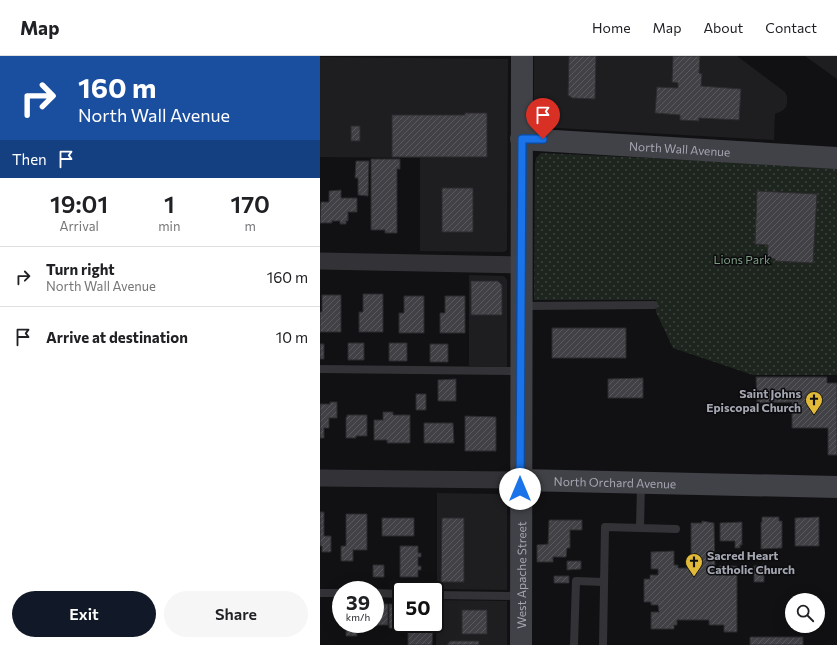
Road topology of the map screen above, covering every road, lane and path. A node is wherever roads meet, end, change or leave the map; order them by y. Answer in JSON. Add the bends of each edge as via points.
{"nodes":[{"id":1,"x":522,"y":56,"type":"edge"},
{"id":2,"x":522,"y":139,"type":"junction"},
{"id":3,"x":837,"y":158,"type":"edge"},
{"id":4,"x":320,"y":261,"type":"edge"},
{"id":5,"x":521,"y":265,"type":"junction"},
{"id":6,"x":654,"y":305,"type":"dead end"},
{"id":7,"x":521,"y":306,"type":"junction"},
{"id":8,"x":320,"y":369,"type":"edge"},
{"id":9,"x":521,"y":372,"type":"junction"},
{"id":10,"x":320,"y":478,"type":"edge"},
{"id":11,"x":520,"y":480,"type":"junction"},
{"id":12,"x":641,"y":483,"type":"junction"},
{"id":13,"x":837,"y":487,"type":"edge"},
{"id":14,"x":640,"y":528,"type":"junction"},
{"id":15,"x":676,"y":529,"type":"dead end"},
{"id":16,"x":604,"y":582,"type":"junction"},
{"id":17,"x":320,"y":593,"type":"edge"},
{"id":18,"x":332,"y":593,"type":"edge"},
{"id":19,"x":444,"y":595,"type":"edge"},
{"id":20,"x":520,"y":596,"type":"junction"},
{"id":21,"x":520,"y":645,"type":"edge"},
{"id":22,"x":574,"y":645,"type":"edge"},
{"id":23,"x":603,"y":645,"type":"edge"}],
"edges":[{"from":1,"to":2,"type":"street","name":"West Apache Street"},
{"from":2,"to":3,"type":"street","name":"North Wall Avenue"},
{"from":2,"to":5,"type":"street","name":"West Apache Street"},
{"from":4,"to":5,"type":"street"},
{"from":5,"to":7,"type":"street","name":"West Apache Street"},
{"from":6,"to":7,"type":"lane"},
{"from":7,"to":9,"type":"street","name":"West Apache Street"},
{"from":8,"to":9,"type":"lane"},
{"from":9,"to":11,"type":"street","name":"West Apache Street"},
{"from":10,"to":11,"type":"street","name":"North Orchard Avenue"},
{"from":11,"to":12,"type":"street","name":"North Orchard Avenue"},
{"from":11,"to":20,"type":"street","name":"West Apache Street"},
{"from":12,"to":13,"type":"street","name":"North Orchard Avenue"},
{"from":12,"to":14,"type":"lane"},
{"from":14,"to":15,"type":"lane"},
{"from":14,"to":16,"type":"lane","via":[[605,527]]},
{"from":16,"to":22,"type":"lane","via":[[576,581]]},
{"from":16,"to":23,"type":"lane"},
{"from":17,"to":18,"type":"lane"},
{"from":19,"to":20,"type":"lane"},
{"from":20,"to":21,"type":"street","name":"West Apache Street"}]}
